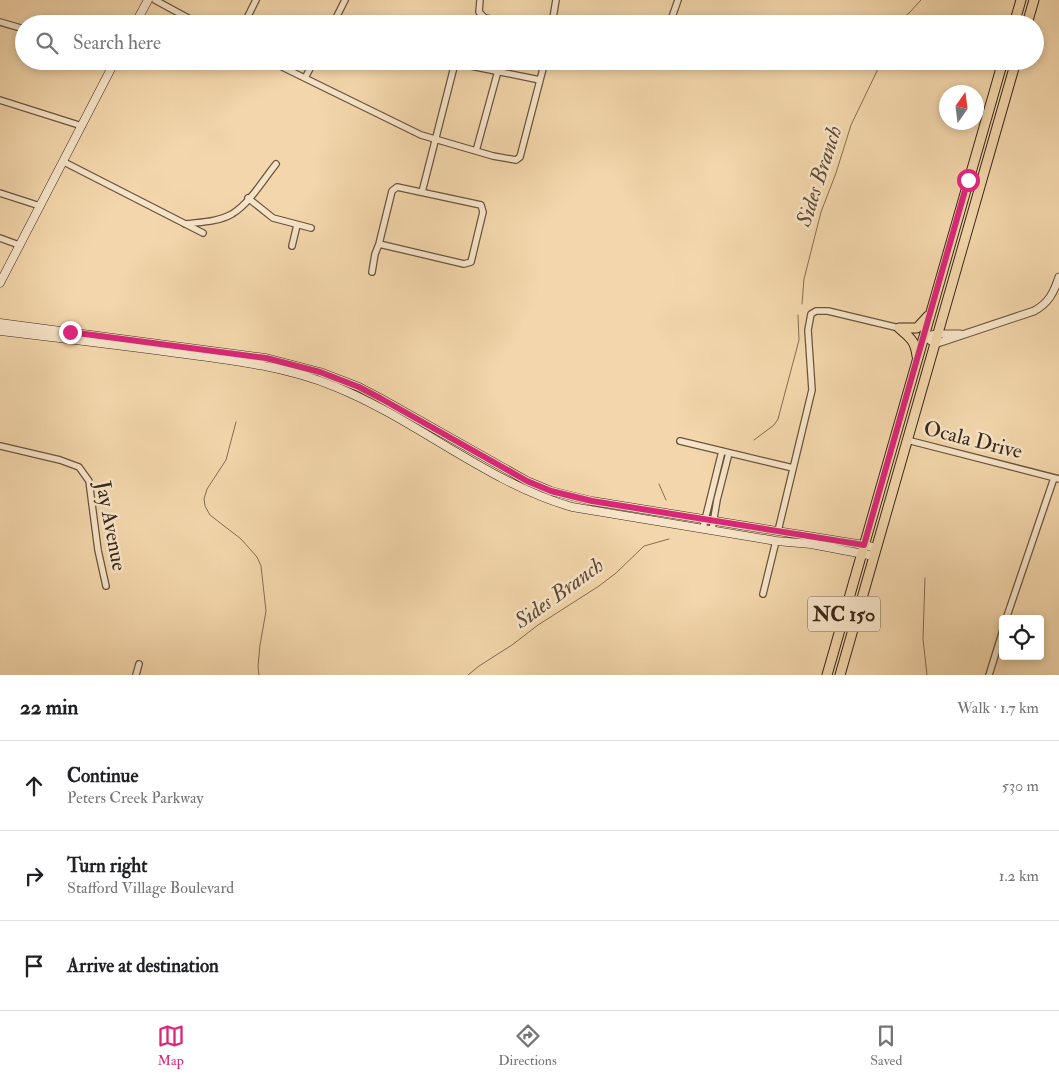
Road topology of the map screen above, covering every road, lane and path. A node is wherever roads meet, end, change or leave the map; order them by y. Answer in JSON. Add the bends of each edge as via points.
{"nodes":[{"id":1,"x":148,"y":0,"type":"edge"},
{"id":2,"x":155,"y":0,"type":"edge"},
{"id":3,"x":256,"y":0,"type":"edge"},
{"id":4,"x":345,"y":0,"type":"edge"},
{"id":5,"x":480,"y":0,"type":"edge"},
{"id":6,"x":556,"y":0,"type":"edge"},
{"id":7,"x":678,"y":0,"type":"edge"},
{"id":8,"x":1021,"y":0,"type":"edge"},
{"id":9,"x":1034,"y":0,"type":"edge"},
{"id":10,"x":140,"y":15,"type":"edge"},
{"id":11,"x":182,"y":15,"type":"edge"},
{"id":12,"x":248,"y":15,"type":"edge"},
{"id":13,"x":338,"y":15,"type":"edge"},
{"id":14,"x":482,"y":15,"type":"edge"},
{"id":15,"x":554,"y":15,"type":"edge"},
{"id":16,"x":673,"y":15,"type":"edge"},
{"id":17,"x":1017,"y":15,"type":"edge"},
{"id":18,"x":1030,"y":15,"type":"edge"},
{"id":19,"x":0,"y":22,"type":"edge"},
{"id":20,"x":15,"y":26,"type":"edge"},
{"id":21,"x":110,"y":70,"type":"edge"},
{"id":22,"x":289,"y":70,"type":"edge"},
{"id":23,"x":309,"y":70,"type":"edge"},
{"id":24,"x":453,"y":70,"type":"edge"},
{"id":25,"x":493,"y":70,"type":"edge"},
{"id":26,"x":543,"y":70,"type":"edge"},
{"id":27,"x":1000,"y":70,"type":"edge"},
{"id":28,"x":1013,"y":70,"type":"edge"},
{"id":29,"x":498,"y":71,"type":"junction"},
{"id":30,"x":305,"y":78,"type":"junction"},
{"id":31,"x":540,"y":80,"type":"junction"},
{"id":32,"x":0,"y":100,"type":"edge"},
{"id":33,"x":82,"y":126,"type":"junction"},
{"id":34,"x":434,"y":139,"type":"junction"},
{"id":35,"x":476,"y":151,"type":"junction"},
{"id":36,"x":64,"y":162,"type":"junction"},
{"id":37,"x":276,"y":164,"type":"dead end"},
{"id":38,"x":422,"y":192,"type":"junction"},
{"id":39,"x":0,"y":193,"type":"edge"},
{"id":40,"x":248,"y":198,"type":"junction"},
{"id":41,"x":40,"y":206,"type":"junction"},
{"id":42,"x":185,"y":224,"type":"junction"},
{"id":43,"x":297,"y":224,"type":"junction"},
{"id":44,"x":311,"y":228,"type":"dead end"},
{"id":45,"x":203,"y":233,"type":"dead end"},
{"id":46,"x":0,"y":238,"type":"edge"},
{"id":47,"x":379,"y":244,"type":"junction"},
{"id":48,"x":19,"y":245,"type":"junction"},
{"id":49,"x":292,"y":246,"type":"dead end"},
{"id":50,"x":372,"y":272,"type":"dead end"},
{"id":51,"x":1059,"y":277,"type":"edge"},
{"id":52,"x":0,"y":284,"type":"edge"},
{"id":53,"x":930,"y":315,"type":"junction"},
{"id":54,"x":0,"y":322,"type":"edge"},
{"id":55,"x":899,"y":328,"type":"junction"},
{"id":56,"x":0,"y":331,"type":"edge"},
{"id":57,"x":938,"y":334,"type":"junction"},
{"id":58,"x":965,"y":335,"type":"junction"},
{"id":59,"x":924,"y":336,"type":"junction"},
{"id":60,"x":934,"y":344,"type":"junction"},
{"id":61,"x":917,"y":359,"type":"junction"},
{"id":62,"x":911,"y":382,"type":"junction"},
{"id":63,"x":907,"y":440,"type":"junction"},
{"id":64,"x":680,"y":441,"type":"dead end"},
{"id":65,"x":0,"y":446,"type":"edge"},
{"id":66,"x":722,"y":451,"type":"junction"},
{"id":67,"x":729,"y":453,"type":"junction"},
{"id":68,"x":793,"y":468,"type":"junction"},
{"id":69,"x":1057,"y":478,"type":"edge"},
{"id":70,"x":713,"y":484,"type":"junction"},
{"id":71,"x":721,"y":487,"type":"junction"},
{"id":72,"x":704,"y":519,"type":"junction"},
{"id":73,"x":714,"y":521,"type":"junction"},
{"id":74,"x":703,"y":528,"type":"junction"},
{"id":75,"x":712,"y":530,"type":"junction"},
{"id":76,"x":778,"y":531,"type":"junction"},
{"id":77,"x":776,"y":541,"type":"junction"},
{"id":78,"x":862,"y":549,"type":"junction"},
{"id":79,"x":875,"y":552,"type":"junction"},
{"id":80,"x":106,"y":586,"type":"dead end"},
{"id":81,"x":763,"y":594,"type":"dead end"},
{"id":82,"x":1007,"y":615,"type":"edge"},
{"id":83,"x":999,"y":643,"type":"edge"},
{"id":84,"x":138,"y":664,"type":"dead end"},
{"id":85,"x":136,"y":675,"type":"edge"},
{"id":86,"x":827,"y":675,"type":"edge"},
{"id":87,"x":840,"y":675,"type":"edge"},
{"id":88,"x":989,"y":675,"type":"edge"}],
"edges":[{"from":1,"to":10,"type":"main road"},
{"from":2,"to":11,"type":"street"},
{"from":3,"to":12,"type":"street"},
{"from":4,"to":13,"type":"street"},
{"from":5,"to":14,"type":"street"},
{"from":6,"to":15,"type":"street"},
{"from":7,"to":16,"type":"street"},
{"from":8,"to":17,"type":"main road"},
{"from":9,"to":18,"type":"main road"},
{"from":19,"to":20,"type":"street"},
{"from":21,"to":33,"type":"main road"},
{"from":22,"to":30,"type":"street"},
{"from":23,"to":30,"type":"street"},
{"from":24,"to":34,"type":"street"},
{"from":25,"to":29,"type":"street"},
{"from":26,"to":31,"type":"street"},
{"from":27,"to":53,"type":"main road","number":"NC 150"},
{"from":28,"to":57,"type":"main road","number":"NC 150"},
{"from":29,"to":31,"type":"street"},
{"from":29,"to":35,"type":"street"},
{"from":30,"to":34,"type":"street"},
{"from":31,"to":35,"type":"street","via":[[520,157],[509,160]]},
{"from":32,"to":33,"type":"street"},
{"from":33,"to":36,"type":"main road"},
{"from":34,"to":35,"type":"street"},
{"from":34,"to":38,"type":"street"},
{"from":36,"to":41,"type":"main road"},
{"from":36,"to":42,"type":"street"},
{"from":37,"to":40,"type":"street"},
{"from":38,"to":47,"type":"street","via":[[395,188]]},
{"from":38,"to":47,"type":"street","via":[[483,208],[470,262],[464,264]]},
{"from":39,"to":41,"type":"street"},
{"from":40,"to":42,"type":"street","via":[[228,216]]},
{"from":40,"to":43,"type":"street","via":[[273,218]]},
{"from":41,"to":48,"type":"main road"},
{"from":42,"to":45,"type":"street"},
{"from":43,"to":44,"type":"street"},
{"from":43,"to":49,"type":"street"},
{"from":46,"to":48,"type":"street"},
{"from":47,"to":50,"type":"street"},
{"from":48,"to":52,"type":"main road"},
{"from":51,"to":58,"type":"street","via":[[1053,294],[1039,308]]},
{"from":53,"to":55,"type":"main road","via":[[917,328]]},
{"from":53,"to":59,"type":"main road","number":"NC 150"},
{"from":54,"to":72,"type":"main road","via":[[243,354],[294,364],[359,387],[527,481],[551,491]]},
{"from":55,"to":61,"type":"main road","via":[[915,344]]},
{"from":55,"to":68,"type":"street","via":[[828,311],[811,314],[808,330],[812,390]]},
{"from":56,"to":74,"type":"main road","via":[[284,370],[333,385],[370,402],[518,486],[547,499],[572,507]]},
{"from":57,"to":58,"type":"street"},
{"from":57,"to":59,"type":"street"},
{"from":57,"to":60,"type":"main road","number":"NC 150"},
{"from":58,"to":60,"type":"street"},
{"from":59,"to":60,"type":"street"},
{"from":59,"to":61,"type":"main road","number":"NC 150"},
{"from":60,"to":63,"type":"main road","number":"NC 150"},
{"from":61,"to":62,"type":"main road","number":"NC 150"},
{"from":62,"to":63,"type":"main road","via":[[901,431]]},
{"from":62,"to":78,"type":"main road","number":"NC 150"},
{"from":63,"to":69,"type":"street","name":"Ocala Drive"},
{"from":63,"to":79,"type":"main road","number":"NC 150"},
{"from":64,"to":66,"type":"street"},
{"from":65,"to":80,"type":"street","name":"Jay Avenue","via":[[79,466],[89,481]]},
{"from":66,"to":67,"type":"street"},
{"from":66,"to":70,"type":"street"},
{"from":67,"to":68,"type":"street"},
{"from":67,"to":71,"type":"street"},
{"from":68,"to":76,"type":"street"},
{"from":69,"to":82,"type":"street"},
{"from":70,"to":71,"type":"street"},
{"from":70,"to":72,"type":"street"},
{"from":71,"to":73,"type":"street"},
{"from":72,"to":73,"type":"main road"},
{"from":72,"to":74,"type":"street"},
{"from":73,"to":75,"type":"street"},
{"from":73,"to":76,"type":"main road"},
{"from":74,"to":75,"type":"main road"},
{"from":75,"to":77,"type":"main road"},
{"from":76,"to":78,"type":"main road"},
{"from":77,"to":78,"type":"main road"},
{"from":77,"to":81,"type":"street"},
{"from":78,"to":79,"type":"main road"},
{"from":78,"to":86,"type":"main road","number":"NC 150"},
{"from":79,"to":87,"type":"main road","number":"NC 150"},
{"from":83,"to":88,"type":"street"},
{"from":84,"to":85,"type":"street"}]}
